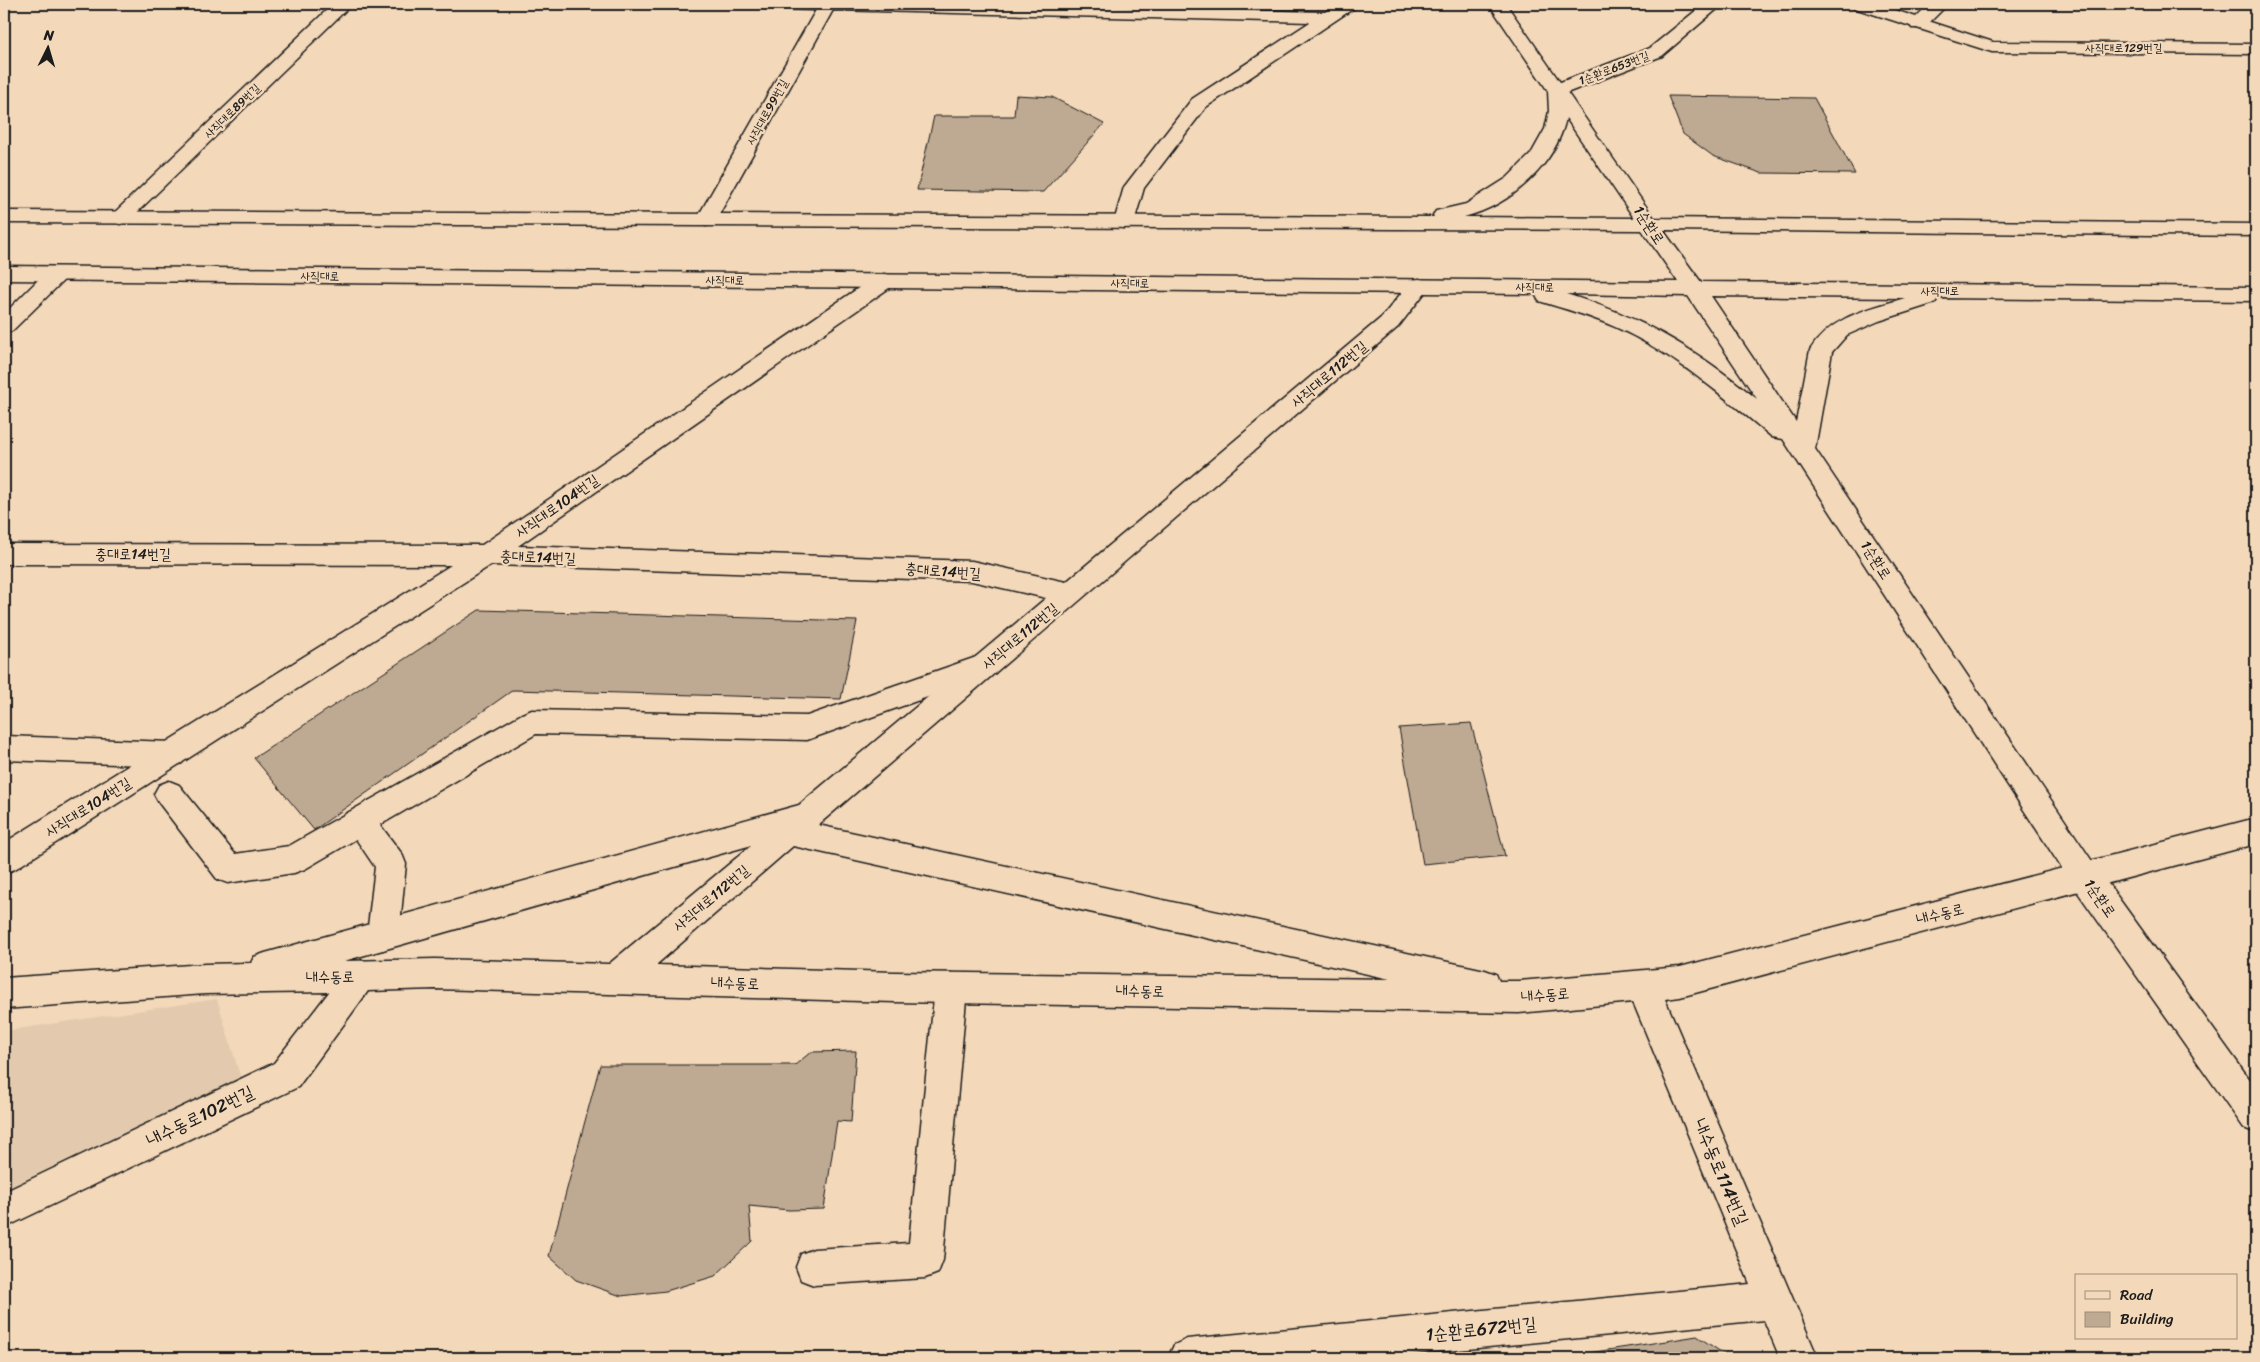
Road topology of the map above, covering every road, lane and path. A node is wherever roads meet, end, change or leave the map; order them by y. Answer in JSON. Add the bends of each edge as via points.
{"nodes":[{"id":1,"x":344,"y":4,"type":"edge"},
{"id":2,"x":776,"y":4,"type":"edge"},
{"id":3,"x":828,"y":4,"type":"edge"},
{"id":4,"x":1348,"y":4,"type":"edge"},
{"id":5,"x":1498,"y":4,"type":"edge"},
{"id":6,"x":1714,"y":4,"type":"edge"},
{"id":7,"x":1860,"y":4,"type":"edge"},
{"id":8,"x":1939,"y":4,"type":"edge"},
{"id":9,"x":1171,"y":9,"type":"edge"},
{"id":10,"x":1328,"y":17,"type":"junction"},
{"id":11,"x":1918,"y":24,"type":"junction"},
{"id":12,"x":2256,"y":48,"type":"edge"},
{"id":13,"x":1557,"y":90,"type":"junction"},
{"id":14,"x":4,"y":217,"type":"edge"},
{"id":15,"x":120,"y":218,"type":"junction"},
{"id":16,"x":706,"y":220,"type":"junction"},
{"id":17,"x":1124,"y":222,"type":"junction"},
{"id":18,"x":1365,"y":223,"type":"junction"},
{"id":19,"x":1648,"y":224,"type":"junction"},
{"id":20,"x":2256,"y":230,"type":"edge"},
{"id":21,"x":4,"y":273,"type":"edge"},
{"id":22,"x":57,"y":274,"type":"junction"},
{"id":23,"x":884,"y":281,"type":"junction"},
{"id":24,"x":1419,"y":286,"type":"junction"},
{"id":25,"x":1517,"y":287,"type":"junction"},
{"id":26,"x":1692,"y":289,"type":"junction"},
{"id":27,"x":1950,"y":291,"type":"junction"},
{"id":28,"x":2255,"y":294,"type":"edge"},
{"id":29,"x":4,"y":326,"type":"edge"},
{"id":30,"x":1803,"y":449,"type":"junction"},
{"id":31,"x":4,"y":554,"type":"edge"},
{"id":32,"x":487,"y":555,"type":"junction"},
{"id":33,"x":1070,"y":593,"type":"junction"},
{"id":34,"x":985,"y":665,"type":"junction"},
{"id":35,"x":4,"y":748,"type":"edge"},
{"id":36,"x":172,"y":754,"type":"junction"},
{"id":37,"x":169,"y":794,"type":"dead end"},
{"id":38,"x":360,"y":821,"type":"junction"},
{"id":39,"x":798,"y":824,"type":"junction"},
{"id":40,"x":2256,"y":831,"type":"edge"},
{"id":41,"x":4,"y":860,"type":"edge"},
{"id":42,"x":2085,"y":877,"type":"junction"},
{"id":43,"x":383,"y":935,"type":"junction"},
{"id":44,"x":360,"y":976,"type":"junction"},
{"id":45,"x":228,"y":979,"type":"junction"},
{"id":46,"x":614,"y":980,"type":"junction"},
{"id":47,"x":1643,"y":986,"type":"junction"},
{"id":48,"x":951,"y":988,"type":"junction"},
{"id":49,"x":4,"y":993,"type":"edge"},
{"id":50,"x":1535,"y":996,"type":"junction"},
{"id":51,"x":2256,"y":1116,"type":"edge"},
{"id":52,"x":4,"y":1210,"type":"edge"},
{"id":53,"x":814,"y":1268,"type":"dead end"},
{"id":54,"x":1775,"y":1300,"type":"junction"},
{"id":55,"x":1187,"y":1358,"type":"edge"},
{"id":56,"x":1799,"y":1358,"type":"edge"}],
"edges":[{"from":1,"to":15,"type":"street","name":"사직대로89번길"},
{"from":2,"to":3,"type":"street"},
{"from":3,"to":9,"type":"street"},
{"from":3,"to":16,"type":"street","name":"사직대로99번길"},
{"from":4,"to":10,"type":"street"},
{"from":5,"to":13,"type":"street","name":"1순환로"},
{"from":6,"to":13,"type":"street","name":"1순환로653번길","via":[[1656,52]]},
{"from":7,"to":11,"type":"street"},
{"from":8,"to":11,"type":"street"},
{"from":9,"to":10,"type":"street"},
{"from":10,"to":17,"type":"street","via":[[1199,103],[1134,187]]},
{"from":11,"to":12,"type":"street","name":"사직대로129번길","via":[[1992,47]]},
{"from":13,"to":18,"type":"street","via":[[1558,115],[1549,142],[1533,165],[1508,187],[1472,208],[1432,218]]},
{"from":13,"to":19,"type":"street","name":"1순환로"},
{"from":14,"to":15,"type":"street"},
{"from":15,"to":16,"type":"street"},
{"from":16,"to":17,"type":"street"},
{"from":17,"to":18,"type":"street"},
{"from":18,"to":19,"type":"street"},
{"from":19,"to":20,"type":"street"},
{"from":19,"to":26,"type":"street","name":"1순환로"},
{"from":21,"to":22,"type":"street","name":"사직대로"},
{"from":22,"to":23,"type":"street","name":"사직대로"},
{"from":22,"to":29,"type":"street"},
{"from":23,"to":24,"type":"street","name":"사직대로"},
{"from":23,"to":32,"type":"street","name":"사직대로104번길"},
{"from":24,"to":25,"type":"street","name":"사직대로"},
{"from":24,"to":33,"type":"street","name":"사직대로112번길","via":[[1390,322]]},
{"from":25,"to":26,"type":"street","name":"사직대로"},
{"from":25,"to":30,"type":"street","via":[[1591,309],[1633,326],[1677,350]]},
{"from":26,"to":27,"type":"street","name":"사직대로"},
{"from":26,"to":30,"type":"street","name":"1순환로","via":[[1716,319]]},
{"from":27,"to":28,"type":"street","name":"사직대로"},
{"from":27,"to":30,"type":"street","via":[[1871,316],[1839,330],[1821,350]]},
{"from":30,"to":42,"type":"street","name":"1순환로"},
{"from":31,"to":32,"type":"street","name":"충대로14번길"},
{"from":32,"to":33,"type":"street","name":"충대로14번길","via":[[972,571]]},
{"from":32,"to":36,"type":"street","name":"사직대로104번길"},
{"from":33,"to":34,"type":"street","name":"사직대로112번길"},
{"from":34,"to":38,"type":"street","via":[[807,728],[532,722]]},
{"from":34,"to":39,"type":"street","name":"사직대로112번길"},
{"from":35,"to":36,"type":"street","name":"사직대로104번길"},
{"from":36,"to":41,"type":"street","name":"사직대로104번길"},
{"from":37,"to":38,"type":"street","via":[[228,869],[294,859]]},
{"from":38,"to":43,"type":"street","via":[[392,864]]},
{"from":39,"to":43,"type":"street"},
{"from":39,"to":46,"type":"street","name":"사직대로112번길"},
{"from":39,"to":50,"type":"street"},
{"from":40,"to":42,"type":"street","name":"내수동로"},
{"from":42,"to":47,"type":"street","name":"내수동로","via":[[1680,982]]},
{"from":42,"to":51,"type":"street","name":"1순환로"},
{"from":43,"to":45,"type":"street"},
{"from":44,"to":45,"type":"street","name":"내수동로"},
{"from":44,"to":46,"type":"street","name":"내수동로","via":[[435,974]]},
{"from":44,"to":52,"type":"street","name":"내수동로102번길","via":[[286,1075]]},
{"from":45,"to":49,"type":"street","name":"내수동로"},
{"from":46,"to":48,"type":"street","name":"내수동로"},
{"from":47,"to":50,"type":"street","name":"내수동로"},
{"from":47,"to":54,"type":"street","name":"내수동로114번길"},
{"from":48,"to":50,"type":"street","name":"내수동로"},
{"from":48,"to":53,"type":"street","via":[[925,1260]]},
{"from":54,"to":55,"type":"street","name":"1순환로672번길"},
{"from":54,"to":56,"type":"street","name":"내수동로114번길"}]}
